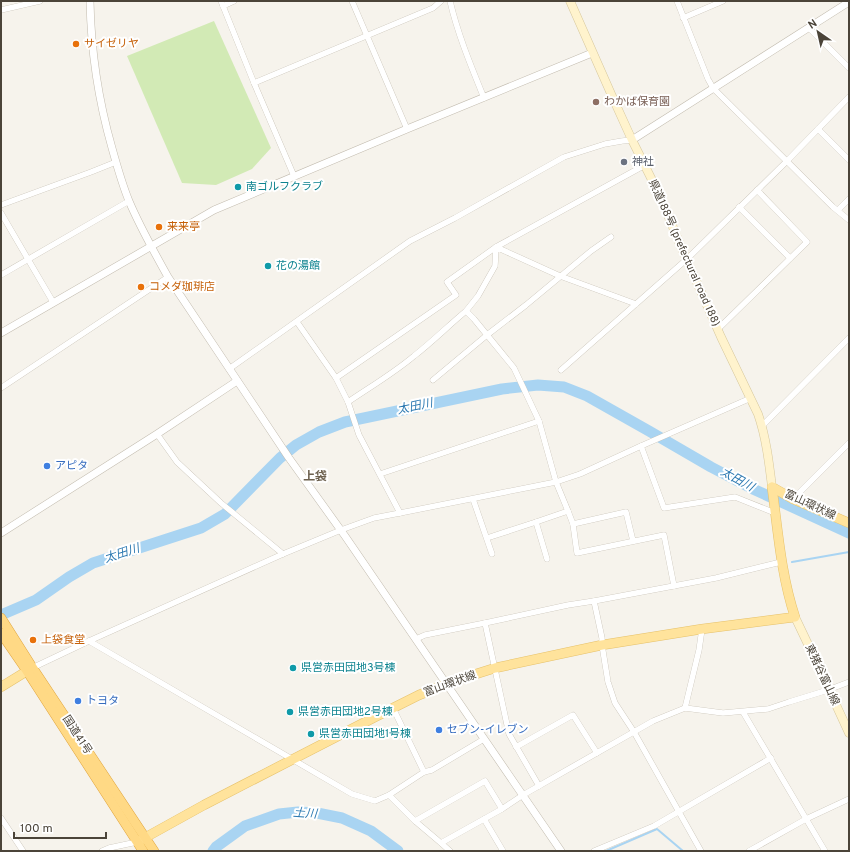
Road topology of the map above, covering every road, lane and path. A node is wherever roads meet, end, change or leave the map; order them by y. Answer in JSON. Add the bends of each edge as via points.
{"nodes":[{"id":1,"x":40,"y":1,"type":"edge"},
{"id":2,"x":90,"y":1,"type":"edge"},
{"id":3,"x":234,"y":1,"type":"edge"},
{"id":4,"x":352,"y":1,"type":"edge"},
{"id":5,"x":440,"y":1,"type":"edge"},
{"id":6,"x":450,"y":1,"type":"edge"},
{"id":7,"x":570,"y":1,"type":"edge"},
{"id":8,"x":676,"y":1,"type":"edge"},
{"id":9,"x":723,"y":1,"type":"edge"},
{"id":10,"x":849,"y":2,"type":"edge"},
{"id":11,"x":222,"y":3,"type":"edge"},
{"id":12,"x":1,"y":10,"type":"edge"},
{"id":13,"x":683,"y":18,"type":"junction"},
{"id":14,"x":810,"y":28,"type":"junction"},
{"id":15,"x":367,"y":36,"type":"junction"},
{"id":16,"x":592,"y":54,"type":"junction"},
{"id":17,"x":849,"y":68,"type":"edge"},
{"id":18,"x":254,"y":83,"type":"junction"},
{"id":19,"x":713,"y":88,"type":"junction"},
{"id":20,"x":849,"y":97,"type":"edge"},
{"id":21,"x":484,"y":98,"type":"junction"},
{"id":22,"x":407,"y":129,"type":"junction"},
{"id":23,"x":818,"y":129,"type":"junction"},
{"id":24,"x":632,"y":140,"type":"junction"},
{"id":25,"x":849,"y":160,"type":"edge"},
{"id":26,"x":116,"y":162,"type":"junction"},
{"id":27,"x":786,"y":162,"type":"junction"},
{"id":28,"x":645,"y":166,"type":"junction"},
{"id":29,"x":294,"y":176,"type":"junction"},
{"id":30,"x":757,"y":190,"type":"junction"},
{"id":31,"x":849,"y":199,"type":"edge"},
{"id":32,"x":129,"y":201,"type":"junction"},
{"id":33,"x":1,"y":205,"type":"edge"},
{"id":34,"x":739,"y":207,"type":"junction"},
{"id":35,"x":838,"y":210,"type":"junction"},
{"id":36,"x":1,"y":213,"type":"edge"},
{"id":37,"x":849,"y":220,"type":"edge"},
{"id":38,"x":611,"y":237,"type":"dead end"},
{"id":39,"x":151,"y":246,"type":"junction"},
{"id":40,"x":496,"y":247,"type":"junction"},
{"id":41,"x":790,"y":258,"type":"junction"},
{"id":42,"x":28,"y":259,"type":"junction"},
{"id":43,"x":687,"y":259,"type":"junction"},
{"id":44,"x":1,"y":275,"type":"edge"},
{"id":45,"x":560,"y":276,"type":"junction"},
{"id":46,"x":168,"y":277,"type":"junction"},
{"id":47,"x":53,"y":302,"type":"junction"},
{"id":48,"x":636,"y":304,"type":"junction"},
{"id":49,"x":466,"y":311,"type":"junction"},
{"id":50,"x":297,"y":322,"type":"junction"},
{"id":51,"x":718,"y":329,"type":"junction"},
{"id":52,"x":1,"y":333,"type":"edge"},
{"id":53,"x":487,"y":335,"type":"junction"},
{"id":54,"x":849,"y":338,"type":"edge"},
{"id":55,"x":230,"y":369,"type":"junction"},
{"id":56,"x":561,"y":370,"type":"dead end"},
{"id":57,"x":336,"y":378,"type":"junction"},
{"id":58,"x":433,"y":380,"type":"dead end"},
{"id":59,"x":237,"y":381,"type":"junction"},
{"id":60,"x":1,"y":388,"type":"edge"},
{"id":61,"x":751,"y":398,"type":"junction"},
{"id":62,"x":348,"y":402,"type":"junction"},
{"id":63,"x":539,"y":421,"type":"junction"},
{"id":64,"x":762,"y":426,"type":"junction"},
{"id":65,"x":157,"y":434,"type":"junction"},
{"id":66,"x":849,"y":443,"type":"edge"},
{"id":67,"x":641,"y":446,"type":"junction"},
{"id":68,"x":380,"y":474,"type":"junction"},
{"id":69,"x":556,"y":482,"type":"junction"},
{"id":70,"x":772,"y":487,"type":"junction"},
{"id":71,"x":473,"y":499,"type":"junction"},
{"id":72,"x":793,"y":499,"type":"junction"},
{"id":73,"x":568,"y":511,"type":"junction"},
{"id":74,"x":400,"y":513,"type":"junction"},
{"id":75,"x":776,"y":513,"type":"junction"},
{"id":76,"x":536,"y":522,"type":"junction"},
{"id":77,"x":849,"y":523,"type":"edge"},
{"id":78,"x":573,"y":524,"type":"junction"},
{"id":79,"x":341,"y":530,"type":"junction"},
{"id":80,"x":1,"y":533,"type":"edge"},
{"id":81,"x":487,"y":538,"type":"junction"},
{"id":82,"x":633,"y":541,"type":"junction"},
{"id":83,"x":283,"y":554,"type":"junction"},
{"id":84,"x":492,"y":554,"type":"dead end"},
{"id":85,"x":546,"y":559,"type":"dead end"},
{"id":86,"x":782,"y":562,"type":"junction"},
{"id":87,"x":674,"y":586,"type":"junction"},
{"id":88,"x":594,"y":601,"type":"junction"},
{"id":89,"x":794,"y":617,"type":"junction"},
{"id":90,"x":1,"y":618,"type":"edge"},
{"id":91,"x":485,"y":623,"type":"junction"},
{"id":92,"x":702,"y":629,"type":"junction"},
{"id":93,"x":4,"y":630,"type":"edge"},
{"id":94,"x":416,"y":639,"type":"junction"},
{"id":95,"x":89,"y":640,"type":"junction"},
{"id":96,"x":602,"y":645,"type":"junction"},
{"id":97,"x":495,"y":668,"type":"junction"},
{"id":98,"x":30,"y":669,"type":"junction"},
{"id":99,"x":849,"y":682,"type":"edge"},
{"id":100,"x":447,"y":684,"type":"junction"},
{"id":101,"x":1,"y":687,"type":"edge"},
{"id":102,"x":828,"y":690,"type":"junction"},
{"id":103,"x":393,"y":708,"type":"junction"},
{"id":104,"x":685,"y":708,"type":"junction"},
{"id":105,"x":743,"y":712,"type":"junction"},
{"id":106,"x":634,"y":732,"type":"junction"},
{"id":107,"x":849,"y":733,"type":"edge"},
{"id":108,"x":484,"y":739,"type":"junction"},
{"id":109,"x":516,"y":747,"type":"junction"},
{"id":110,"x":597,"y":753,"type":"junction"},
{"id":111,"x":771,"y":758,"type":"junction"},
{"id":112,"x":293,"y":760,"type":"junction"},
{"id":113,"x":424,"y":772,"type":"junction"},
{"id":114,"x":539,"y":786,"type":"junction"},
{"id":115,"x":389,"y":795,"type":"junction"},
{"id":116,"x":523,"y":796,"type":"junction"},
{"id":117,"x":849,"y":799,"type":"edge"},
{"id":118,"x":502,"y":809,"type":"junction"},
{"id":119,"x":679,"y":811,"type":"junction"},
{"id":120,"x":1,"y":818,"type":"edge"},
{"id":121,"x":484,"y":818,"type":"junction"},
{"id":122,"x":806,"y":819,"type":"junction"},
{"id":123,"x":415,"y":821,"type":"junction"},
{"id":124,"x":141,"y":840,"type":"junction"},
{"id":125,"x":441,"y":843,"type":"junction"},
{"id":126,"x":23,"y":851,"type":"edge"},
{"id":127,"x":102,"y":851,"type":"edge"},
{"id":128,"x":143,"y":851,"type":"edge"},
{"id":129,"x":154,"y":851,"type":"edge"},
{"id":130,"x":450,"y":851,"type":"edge"},
{"id":131,"x":503,"y":851,"type":"edge"},
{"id":132,"x":561,"y":851,"type":"edge"},
{"id":133,"x":594,"y":851,"type":"edge"},
{"id":134,"x":701,"y":851,"type":"edge"},
{"id":135,"x":749,"y":851,"type":"edge"},
{"id":136,"x":825,"y":851,"type":"edge"}],
"edges":[{"from":1,"to":12,"type":"street"},
{"from":2,"to":26,"type":"street","via":[[96,79]]},
{"from":3,"to":11,"type":"street"},
{"from":4,"to":15,"type":"street"},
{"from":5,"to":15,"type":"street","via":[[433,8]]},
{"from":6,"to":21,"type":"street","via":[[469,62]]},
{"from":7,"to":16,"type":"main road","name":"県道188号 (prefectural road 188)"},
{"from":8,"to":13,"type":"street"},
{"from":9,"to":13,"type":"street"},
{"from":10,"to":14,"type":"street"},
{"from":11,"to":18,"type":"street"},
{"from":13,"to":19,"type":"street"},
{"from":14,"to":17,"type":"street"},
{"from":14,"to":19,"type":"street"},
{"from":15,"to":18,"type":"street"},
{"from":15,"to":22,"type":"street"},
{"from":16,"to":21,"type":"street"},
{"from":16,"to":24,"type":"main road","name":"県道188号 (prefectural road 188)"},
{"from":18,"to":29,"type":"street"},
{"from":19,"to":24,"type":"street"},
{"from":19,"to":27,"type":"street"},
{"from":20,"to":23,"type":"street"},
{"from":21,"to":22,"type":"street"},
{"from":22,"to":29,"type":"street"},
{"from":23,"to":25,"type":"street"},
{"from":23,"to":27,"type":"street"},
{"from":24,"to":28,"type":"main road","name":"県道188号 (prefectural road 188)"},
{"from":24,"to":50,"type":"street","via":[[605,144],[564,157],[410,242]]},
{"from":26,"to":32,"type":"street"},
{"from":26,"to":33,"type":"street"},
{"from":27,"to":30,"type":"street"},
{"from":27,"to":35,"type":"street"},
{"from":28,"to":40,"type":"street"},
{"from":28,"to":43,"type":"main road","name":"県道188号 (prefectural road 188)"},
{"from":29,"to":39,"type":"street","via":[[214,210]]},
{"from":30,"to":34,"type":"street"},
{"from":30,"to":41,"type":"street","via":[[807,242]]},
{"from":31,"to":35,"type":"street"},
{"from":32,"to":39,"type":"street"},
{"from":32,"to":42,"type":"street"},
{"from":34,"to":41,"type":"street"},
{"from":34,"to":43,"type":"street"},
{"from":35,"to":37,"type":"street"},
{"from":36,"to":42,"type":"street"},
{"from":38,"to":45,"type":"street"},
{"from":39,"to":46,"type":"street"},
{"from":39,"to":47,"type":"street"},
{"from":40,"to":45,"type":"street"},
{"from":40,"to":49,"type":"street","via":[[495,266]]},
{"from":40,"to":57,"type":"street","via":[[447,282],[456,294]]},
{"from":41,"to":51,"type":"street"},
{"from":42,"to":44,"type":"street"},
{"from":42,"to":47,"type":"street"},
{"from":43,"to":48,"type":"street"},
{"from":43,"to":51,"type":"main road","name":"県道188号 (prefectural road 188)"},
{"from":45,"to":48,"type":"street"},
{"from":45,"to":53,"type":"street"},
{"from":46,"to":55,"type":"street"},
{"from":46,"to":60,"type":"street"},
{"from":47,"to":52,"type":"street"},
{"from":48,"to":56,"type":"street"},
{"from":49,"to":53,"type":"street"},
{"from":49,"to":62,"type":"street","via":[[405,363]]},
{"from":50,"to":55,"type":"street"},
{"from":50,"to":57,"type":"street"},
{"from":51,"to":61,"type":"main road","name":"県道188号 (prefectural road 188)"},
{"from":53,"to":58,"type":"street"},
{"from":53,"to":63,"type":"street","via":[[514,368]]},
{"from":54,"to":64,"type":"street"},
{"from":55,"to":59,"type":"street"},
{"from":57,"to":62,"type":"street"},
{"from":59,"to":65,"type":"street"},
{"from":59,"to":79,"type":"street"},
{"from":61,"to":64,"type":"main road","name":"県道188号 (prefectural road 188)"},
{"from":61,"to":67,"type":"street"},
{"from":62,"to":68,"type":"street","via":[[356,426]]},
{"from":63,"to":68,"type":"street"},
{"from":63,"to":69,"type":"street"},
{"from":64,"to":70,"type":"main road","name":"県道188号 (prefectural road 188)"},
{"from":65,"to":80,"type":"street"},
{"from":65,"to":83,"type":"street","via":[[177,462],[221,503]]},
{"from":66,"to":72,"type":"street"},
{"from":67,"to":69,"type":"street"},
{"from":67,"to":75,"type":"street","via":[[664,508],[735,497]]},
{"from":68,"to":74,"type":"street"},
{"from":69,"to":71,"type":"street"},
{"from":69,"to":73,"type":"street"},
{"from":70,"to":72,"type":"main road","name":"富山環状線"},
{"from":70,"to":75,"type":"main road"},
{"from":71,"to":74,"type":"street"},
{"from":71,"to":81,"type":"street"},
{"from":72,"to":77,"type":"main road","name":"富山環状線"},
{"from":73,"to":76,"type":"street"},
{"from":73,"to":78,"type":"street"},
{"from":74,"to":79,"type":"street","via":[[374,518]]},
{"from":75,"to":86,"type":"main road"},
{"from":76,"to":81,"type":"street"},
{"from":76,"to":85,"type":"street"},
{"from":78,"to":82,"type":"street","via":[[626,512]]},
{"from":78,"to":82,"type":"street","via":[[577,552]]},
{"from":79,"to":83,"type":"street"},
{"from":79,"to":94,"type":"street"},
{"from":81,"to":84,"type":"street"},
{"from":82,"to":87,"type":"street","via":[[664,535]]},
{"from":83,"to":95,"type":"street"},
{"from":86,"to":87,"type":"street"},
{"from":86,"to":89,"type":"main road"},
{"from":87,"to":88,"type":"street"},
{"from":88,"to":91,"type":"street"},
{"from":88,"to":96,"type":"street"},
{"from":89,"to":92,"type":"main road","name":"富山環状線"},
{"from":89,"to":102,"type":"main road","name":"東猪谷富山線"},
{"from":90,"to":93,"type":"highway","name":"国道41号"},
{"from":91,"to":94,"type":"street"},
{"from":91,"to":97,"type":"street"},
{"from":92,"to":96,"type":"main road","name":"富山環状線"},
{"from":92,"to":104,"type":"street"},
{"from":93,"to":98,"type":"highway","name":"国道41号"},
{"from":94,"to":100,"type":"street"},
{"from":95,"to":98,"type":"street"},
{"from":95,"to":112,"type":"street"},
{"from":96,"to":97,"type":"main road","name":"富山環状線"},
{"from":96,"to":106,"type":"street","via":[[608,682],[615,703]]},
{"from":97,"to":100,"type":"main road","name":"富山環状線"},
{"from":97,"to":109,"type":"street","via":[[509,734]]},
{"from":98,"to":101,"type":"main road"},
{"from":98,"to":124,"type":"highway","name":"国道41号"},
{"from":99,"to":102,"type":"street"},
{"from":100,"to":103,"type":"main road","name":"富山環状線"},
{"from":100,"to":108,"type":"street"},
{"from":102,"to":105,"type":"street","via":[[768,709]]},
{"from":102,"to":107,"type":"main road","name":"東猪谷富山線"},
{"from":103,"to":112,"type":"main road","name":"富山環状線"},
{"from":103,"to":113,"type":"street"},
{"from":104,"to":105,"type":"street","via":[[723,713]]},
{"from":104,"to":106,"type":"street"},
{"from":105,"to":111,"type":"street"},
{"from":106,"to":110,"type":"street"},
{"from":106,"to":119,"type":"street"},
{"from":108,"to":113,"type":"street","via":[[432,770]]},
{"from":108,"to":116,"type":"street"},
{"from":109,"to":110,"type":"street","via":[[573,714]]},
{"from":109,"to":114,"type":"street"},
{"from":110,"to":114,"type":"street"},
{"from":111,"to":119,"type":"street"},
{"from":111,"to":122,"type":"street"},
{"from":112,"to":115,"type":"street","via":[[352,794],[375,801]]},
{"from":112,"to":124,"type":"main road","name":"富山環状線"},
{"from":113,"to":115,"type":"street"},
{"from":114,"to":116,"type":"street"},
{"from":115,"to":123,"type":"street"},
{"from":116,"to":118,"type":"street"},
{"from":116,"to":132,"type":"street"},
{"from":117,"to":122,"type":"street"},
{"from":118,"to":121,"type":"street"},
{"from":118,"to":123,"type":"street","via":[[485,781]]},
{"from":119,"to":133,"type":"street","via":[[654,826]]},
{"from":119,"to":134,"type":"street"},
{"from":120,"to":126,"type":"street"},
{"from":121,"to":125,"type":"street"},
{"from":121,"to":131,"type":"street"},
{"from":122,"to":135,"type":"street"},
{"from":122,"to":136,"type":"street"},
{"from":123,"to":125,"type":"street"},
{"from":124,"to":127,"type":"street"},
{"from":124,"to":128,"type":"highway","name":"国道41号"},
{"from":124,"to":129,"type":"highway","name":"国道41号"},
{"from":125,"to":130,"type":"street"}]}
